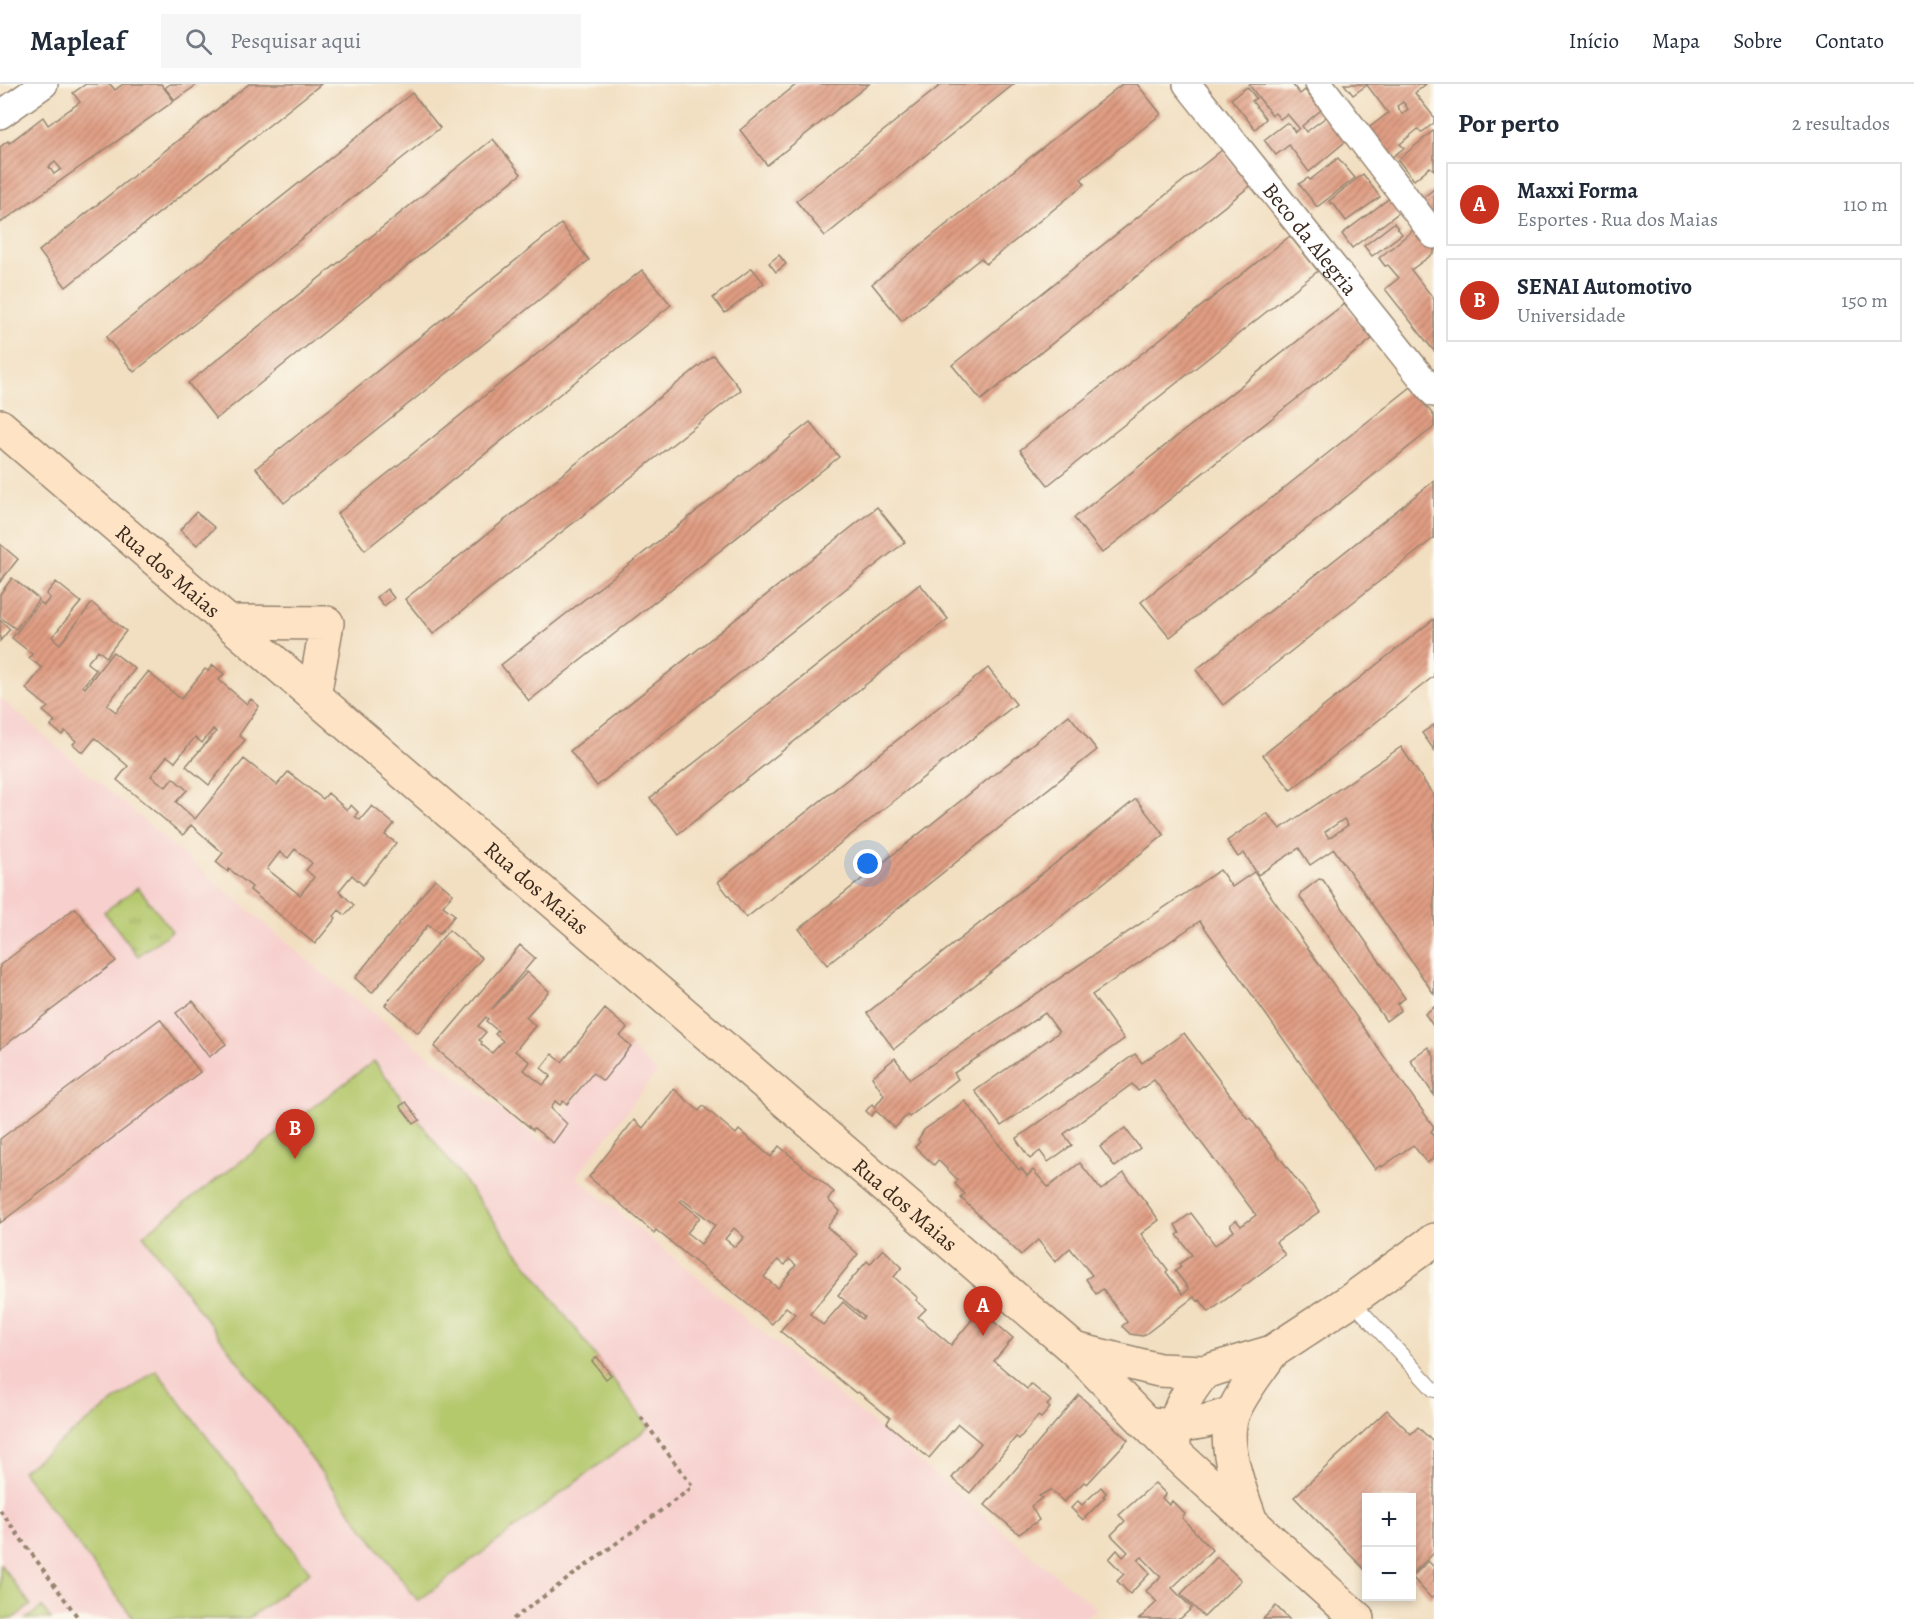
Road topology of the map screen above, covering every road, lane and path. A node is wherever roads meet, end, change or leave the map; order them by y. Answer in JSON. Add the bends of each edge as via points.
{"nodes":[{"id":1,"x":44,"y":84,"type":"edge"},
{"id":2,"x":1187,"y":84,"type":"edge"},
{"id":3,"x":1319,"y":84,"type":"edge"},
{"id":4,"x":0,"y":115,"type":"edge"},
{"id":5,"x":1434,"y":235,"type":"edge"},
{"id":6,"x":1434,"y":393,"type":"edge"},
{"id":7,"x":0,"y":426,"type":"edge"},
{"id":8,"x":229,"y":622,"type":"junction"},
{"id":9,"x":314,"y":696,"type":"junction"},
{"id":10,"x":1434,"y":1239,"type":"edge"},
{"id":11,"x":1351,"y":1300,"type":"junction"},
{"id":12,"x":1074,"y":1349,"type":"junction"},
{"id":13,"x":1272,"y":1352,"type":"junction"},
{"id":14,"x":1204,"y":1372,"type":"junction"},
{"id":15,"x":1434,"y":1390,"type":"edge"},
{"id":16,"x":1232,"y":1413,"type":"junction"},
{"id":17,"x":640,"y":1416,"type":"dead end"},
{"id":18,"x":1165,"y":1434,"type":"junction"},
{"id":19,"x":0,"y":1510,"type":"edge"},
{"id":20,"x":1251,"y":1521,"type":"junction"},
{"id":21,"x":79,"y":1619,"type":"edge"},
{"id":22,"x":513,"y":1619,"type":"edge"},
{"id":23,"x":1358,"y":1619,"type":"edge"}],
"edges":[{"from":1,"to":4,"type":"street"},
{"from":2,"to":6,"type":"street","name":"Beco da Alegria"},
{"from":3,"to":5,"type":"street"},
{"from":7,"to":8,"type":"main road","name":"Rua dos Maias"},
{"from":8,"to":9,"type":"main road","name":"Rua dos Maias"},
{"from":8,"to":9,"type":"main road","via":[[327,623]]},
{"from":9,"to":12,"type":"main road","name":"Rua dos Maias"},
{"from":10,"to":11,"type":"main road"},
{"from":11,"to":13,"type":"main road"},
{"from":11,"to":15,"type":"lane"},
{"from":12,"to":14,"type":"main road","name":"Rua dos Maias","via":[[1159,1370]]},
{"from":12,"to":18,"type":"main road","name":"Rua dos Maias"},
{"from":13,"to":14,"type":"main road","name":"Rua dos Maias"},
{"from":13,"to":16,"type":"main road"},
{"from":14,"to":18,"type":"main road","via":[[1188,1391]]},
{"from":16,"to":18,"type":"main road"},
{"from":16,"to":20,"type":"main road","name":"Rua dos Maias","via":[[1229,1444]]},
{"from":17,"to":22,"type":"path","via":[[693,1487]]},
{"from":18,"to":20,"type":"main road","name":"Rua dos Maias"},
{"from":19,"to":21,"type":"path"},
{"from":20,"to":23,"type":"main road","name":"Rua dos Maias"}]}
